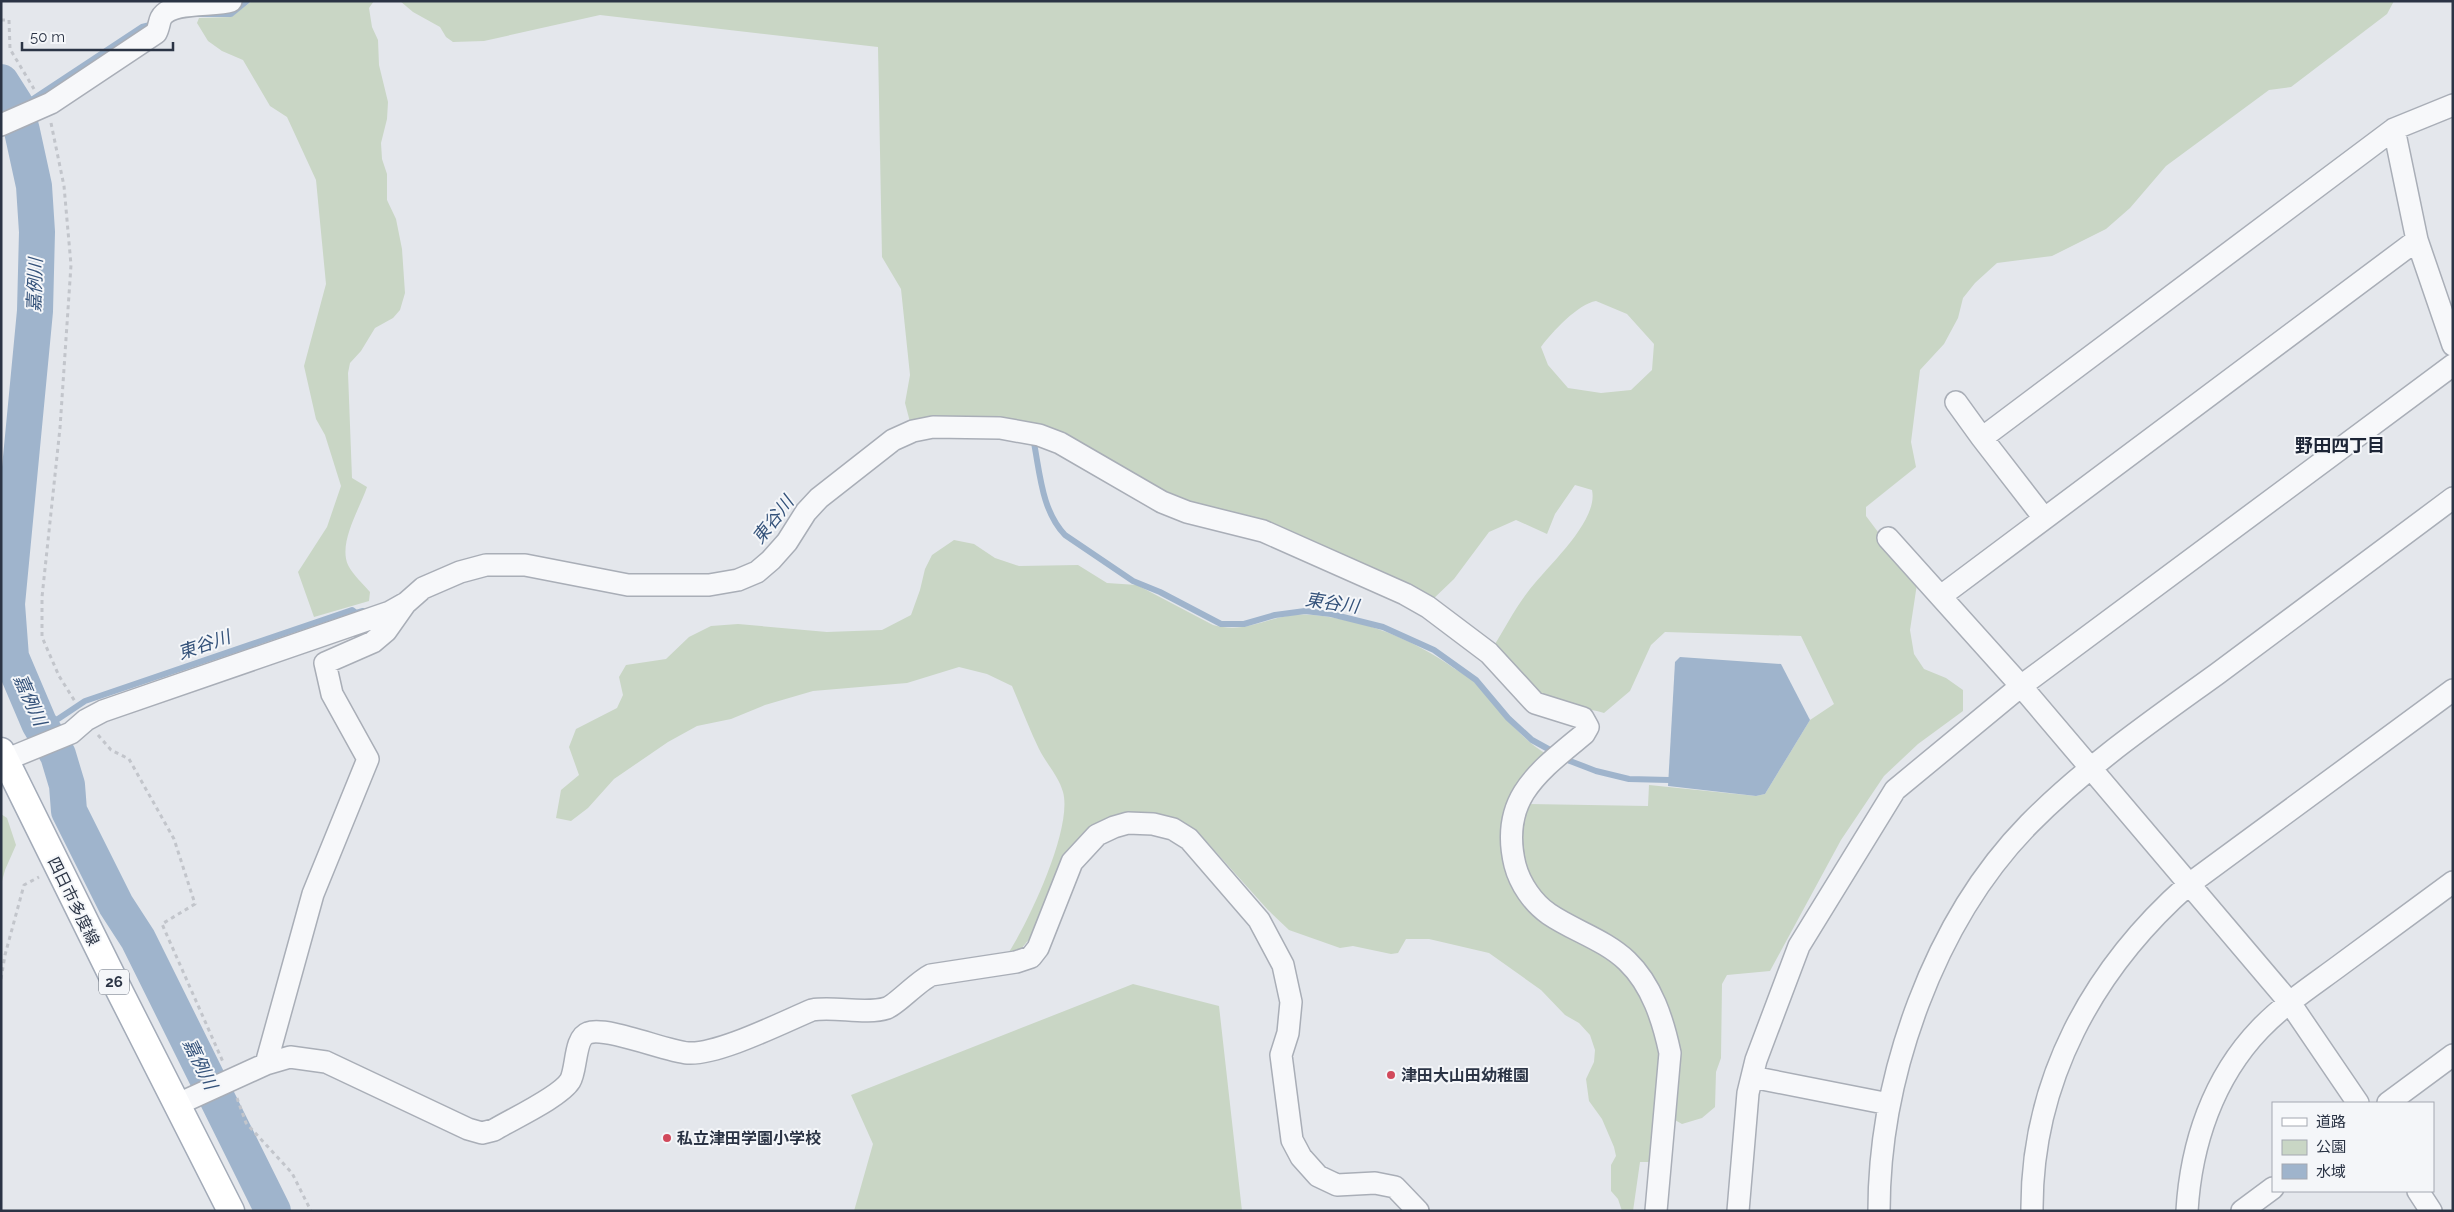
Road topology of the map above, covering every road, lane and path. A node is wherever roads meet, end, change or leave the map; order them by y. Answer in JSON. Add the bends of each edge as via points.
{"nodes":[{"id":1,"x":231,"y":1,"type":"edge"},
{"id":2,"x":1,"y":20,"type":"edge"},
{"id":3,"x":31,"y":84,"type":"dead end"},
{"id":4,"x":2453,"y":105,"type":"edge"},
{"id":5,"x":41,"y":109,"type":"junction"},
{"id":6,"x":1,"y":125,"type":"edge"},
{"id":7,"x":2394,"y":130,"type":"junction"},
{"id":8,"x":2418,"y":240,"type":"junction"},
{"id":9,"x":2453,"y":345,"type":"edge"},
{"id":10,"x":2453,"y":365,"type":"edge"},
{"id":11,"x":1956,"y":402,"type":"dead end"},
{"id":12,"x":1982,"y":438,"type":"junction"},
{"id":13,"x":2453,"y":498,"type":"edge"},
{"id":14,"x":2044,"y":518,"type":"junction"},
{"id":15,"x":1888,"y":538,"type":"dead end"},
{"id":16,"x":1941,"y":596,"type":"junction"},
{"id":17,"x":406,"y":603,"type":"junction"},
{"id":18,"x":2021,"y":686,"type":"junction"},
{"id":19,"x":2453,"y":690,"type":"edge"},
{"id":20,"x":78,"y":727,"type":"junction"},
{"id":21,"x":3,"y":756,"type":"edge"},
{"id":22,"x":2089,"y":768,"type":"junction"},
{"id":23,"x":57,"y":866,"type":"junction"},
{"id":24,"x":2453,"y":882,"type":"edge"},
{"id":25,"x":2188,"y":885,"type":"junction"},
{"id":26,"x":1,"y":980,"type":"edge"},
{"id":27,"x":2290,"y":1003,"type":"junction"},
{"id":28,"x":2453,"y":1055,"type":"edge"},
{"id":29,"x":266,"y":1064,"type":"junction"},
{"id":30,"x":1752,"y":1077,"type":"junction"},
{"id":31,"x":231,"y":1080,"type":"junction"},
{"id":32,"x":184,"y":1102,"type":"junction"},
{"id":33,"x":2357,"y":1102,"type":"edge"},
{"id":34,"x":2389,"y":1102,"type":"edge"},
{"id":35,"x":1889,"y":1104,"type":"junction"},
{"id":36,"x":2272,"y":1189,"type":"edge"},
{"id":37,"x":2419,"y":1192,"type":"edge"},
{"id":38,"x":231,"y":1211,"type":"edge"},
{"id":39,"x":311,"y":1211,"type":"edge"},
{"id":40,"x":1418,"y":1211,"type":"edge"},
{"id":41,"x":1656,"y":1211,"type":"edge"},
{"id":42,"x":1738,"y":1211,"type":"edge"},
{"id":43,"x":1879,"y":1211,"type":"edge"},
{"id":44,"x":2032,"y":1211,"type":"edge"},
{"id":45,"x":2187,"y":1211,"type":"edge"},
{"id":46,"x":2242,"y":1211,"type":"edge"},
{"id":47,"x":2431,"y":1211,"type":"edge"}],
"edges":[{"from":1,"to":5,"type":"street","via":[[196,3],[170,11],[161,18],[156,32]]},
{"from":2,"to":3,"type":"path","via":[[9,20],[10,49]]},
{"from":4,"to":7,"type":"street"},
{"from":5,"to":6,"type":"street"},
{"from":5,"to":20,"type":"path","via":[[53,127],[64,186],[71,265],[60,428],[42,597],[42,636]]},
{"from":7,"to":8,"type":"street"},
{"from":7,"to":12,"type":"street"},
{"from":8,"to":9,"type":"street"},
{"from":8,"to":14,"type":"street"},
{"from":10,"to":18,"type":"street"},
{"from":11,"to":12,"type":"street"},
{"from":12,"to":14,"type":"street"},
{"from":13,"to":22,"type":"street"},
{"from":14,"to":16,"type":"street"},
{"from":15,"to":16,"type":"street"},
{"from":16,"to":18,"type":"street"},
{"from":17,"to":20,"type":"street","via":[[390,612],[103,711]]},
{"from":17,"to":29,"type":"street","via":[[374,642],[325,663],[332,694],[368,759],[313,894]]},
{"from":17,"to":41,"type":"street","via":[[423,588],[486,565],[525,565],[628,585],[709,584],[738,580],[757,572],[771,560],[819,498],[893,440],[933,427],[1000,428],[1039,435],[1060,443],[1162,502],[1187,512],[1263,531],[1405,594],[1428,607],[1489,653],[1535,703],[1583,718],[1588,727],[1546,766],[1516,806],[1511,825],[1511,850],[1518,876],[1529,895],[1548,914],[1609,946],[1628,962],[1645,982],[1657,1006],[1670,1053]]},
{"from":18,"to":22,"type":"street"},
{"from":18,"to":30,"type":"street","via":[[1895,790],[1799,946]]},
{"from":19,"to":25,"type":"street"},
{"from":20,"to":21,"type":"street","via":[[31,750]]},
{"from":20,"to":31,"type":"path","via":[[129,759],[174,839],[194,904],[162,924]]},
{"from":21,"to":23,"type":"main road","name":"四日市多度線","number":"26"},
{"from":22,"to":25,"type":"street"},
{"from":22,"to":35,"type":"street","via":[[2027,826],[1963,912],[1912,1016]]},
{"from":23,"to":26,"type":"path","via":[[24,885]]},
{"from":23,"to":32,"type":"main road","name":"四日市多度線","number":"26"},
{"from":24,"to":27,"type":"street"},
{"from":25,"to":27,"type":"street"},
{"from":25,"to":44,"type":"street","via":[[2158,912],[2120,957],[2086,1004],[2065,1047],[2049,1090],[2036,1148]]},
{"from":27,"to":33,"type":"street"},
{"from":27,"to":45,"type":"street","via":[[2247,1045],[2210,1105],[2196,1147]]},
{"from":28,"to":34,"type":"street"},
{"from":29,"to":31,"type":"street"},
{"from":29,"to":40,"type":"street","via":[[290,1057],[326,1062],[468,1130],[482,1133],[494,1130],[562,1090],[573,1074],[578,1047],[588,1032],[606,1032],[688,1053],[709,1052],[812,1010],[888,1008],[930,975],[1031,957],[1038,948],[1072,862],[1082,850],[1096,835],[1114,827],[1128,823],[1153,824],[1173,829],[1189,839],[1259,920],[1283,966],[1291,1002],[1282,1055],[1292,1140],[1301,1157],[1318,1176],[1337,1186],[1375,1184],[1395,1187]]},
{"from":30,"to":35,"type":"street"},
{"from":30,"to":42,"type":"street"},
{"from":31,"to":32,"type":"street"},
{"from":31,"to":39,"type":"path","via":[[246,1123],[292,1173]]},
{"from":32,"to":38,"type":"main road","name":"四日市多度線","number":"26"},
{"from":35,"to":43,"type":"street","via":[[1880,1170]]},
{"from":36,"to":46,"type":"street"},
{"from":37,"to":47,"type":"street"}]}
